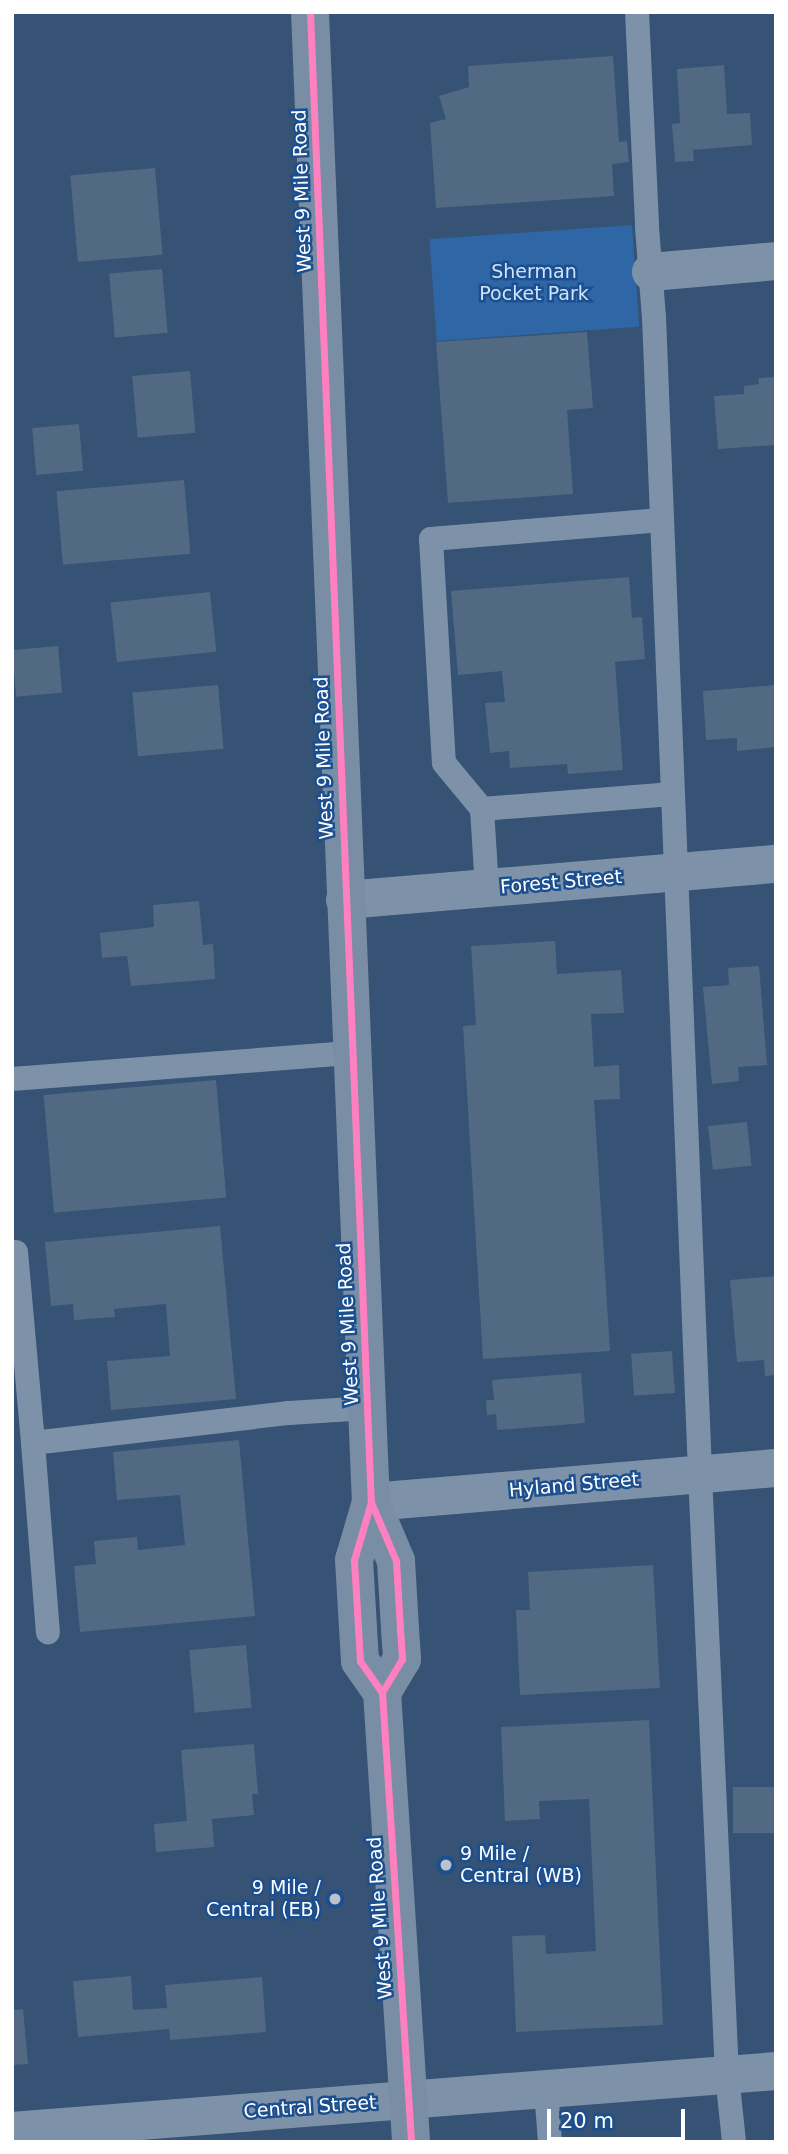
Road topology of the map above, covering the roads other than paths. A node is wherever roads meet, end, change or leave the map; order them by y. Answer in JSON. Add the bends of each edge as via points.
{"nodes":[{"id":1,"x":310,"y":12,"type":"edge"},
{"id":2,"x":637,"y":12,"type":"edge"},
{"id":3,"x":776,"y":261,"type":"edge"},
{"id":4,"x":651,"y":272,"type":"junction"},
{"id":5,"x":662,"y":520,"type":"junction"},
{"id":6,"x":672,"y":794,"type":"junction"},
{"id":7,"x":482,"y":808,"type":"junction"},
{"id":8,"x":776,"y":864,"type":"edge"},
{"id":9,"x":676,"y":872,"type":"junction"},
{"id":10,"x":487,"y":888,"type":"junction"},
{"id":11,"x":345,"y":900,"type":"junction"},
{"id":12,"x":352,"y":1053,"type":"junction"},
{"id":13,"x":12,"y":1079,"type":"edge"},
{"id":14,"x":16,"y":1252,"type":"dead end"},
{"id":15,"x":368,"y":1408,"type":"junction"},
{"id":16,"x":33,"y":1443,"type":"junction"},
{"id":17,"x":776,"y":1468,"type":"edge"},
{"id":18,"x":700,"y":1475,"type":"junction"},
{"id":19,"x":371,"y":1502,"type":"junction"},
{"id":20,"x":48,"y":1632,"type":"dead end"},
{"id":21,"x":776,"y":2071,"type":"edge"},
{"id":22,"x":727,"y":2075,"type":"junction"},
{"id":23,"x":546,"y":2090,"type":"junction"},
{"id":24,"x":408,"y":2100,"type":"junction"},
{"id":25,"x":12,"y":2131,"type":"edge"},
{"id":26,"x":411,"y":2142,"type":"edge"},
{"id":27,"x":550,"y":2142,"type":"edge"},
{"id":28,"x":734,"y":2142,"type":"edge"}],
"edges":[{"from":1,"to":11,"type":"main road","name":"West 9 Mile Road"},
{"from":2,"to":4,"type":"lane"},
{"from":3,"to":4,"type":"street"},
{"from":4,"to":5,"type":"lane"},
{"from":5,"to":6,"type":"lane"},
{"from":5,"to":7,"type":"lane","via":[[430,539],[444,762]]},
{"from":6,"to":7,"type":"lane"},
{"from":6,"to":9,"type":"lane"},
{"from":7,"to":10,"type":"lane"},
{"from":8,"to":9,"type":"street","name":"Forest Street"},
{"from":9,"to":10,"type":"street","name":"Forest Street"},
{"from":9,"to":18,"type":"lane"},
{"from":10,"to":11,"type":"street","name":"Forest Street"},
{"from":11,"to":12,"type":"main road","name":"West 9 Mile Road"},
{"from":12,"to":13,"type":"lane"},
{"from":12,"to":15,"type":"main road","name":"West 9 Mile Road"},
{"from":14,"to":16,"type":"lane"},
{"from":15,"to":16,"type":"lane"},
{"from":15,"to":19,"type":"main road","name":"West 9 Mile Road"},
{"from":16,"to":20,"type":"lane"},
{"from":17,"to":18,"type":"street","name":"Hyland Street"},
{"from":18,"to":19,"type":"street","name":"Hyland Street"},
{"from":18,"to":22,"type":"lane"},
{"from":19,"to":24,"type":"main road","name":"West 9 Mile Road","via":[[396,1561],[402,1659],[382,1692]]},
{"from":21,"to":22,"type":"street","name":"Central Street"},
{"from":22,"to":23,"type":"street","name":"Central Street"},
{"from":22,"to":28,"type":"lane"},
{"from":23,"to":24,"type":"street","name":"Central Street"},
{"from":23,"to":27,"type":"lane"},
{"from":24,"to":25,"type":"street","name":"Central Street"},
{"from":24,"to":26,"type":"main road","name":"West 9 Mile Road"}]}
